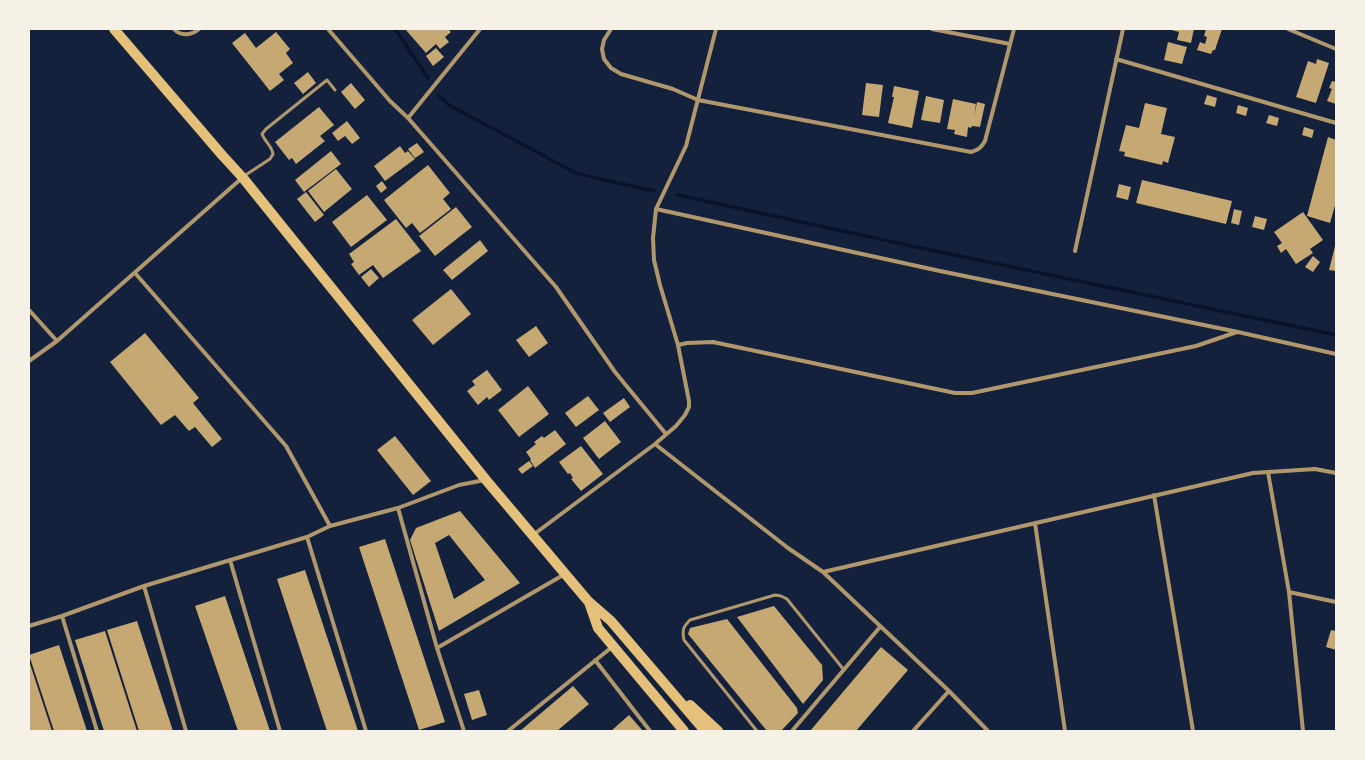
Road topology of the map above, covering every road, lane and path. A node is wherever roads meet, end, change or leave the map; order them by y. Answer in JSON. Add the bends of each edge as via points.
{"nodes":[{"id":1,"x":114,"y":29,"type":"edge"},
{"id":2,"x":174,"y":29,"type":"edge"},
{"id":3,"x":199,"y":29,"type":"edge"},
{"id":4,"x":328,"y":29,"type":"edge"},
{"id":5,"x":480,"y":29,"type":"edge"},
{"id":6,"x":611,"y":29,"type":"edge"},
{"id":7,"x":716,"y":29,"type":"edge"},
{"id":8,"x":932,"y":29,"type":"edge"},
{"id":9,"x":1014,"y":29,"type":"edge"},
{"id":10,"x":1123,"y":29,"type":"edge"},
{"id":11,"x":1288,"y":29,"type":"edge"},
{"id":12,"x":1010,"y":44,"type":"junction"},
{"id":13,"x":1336,"y":49,"type":"edge"},
{"id":14,"x":1116,"y":59,"type":"junction"},
{"id":15,"x":336,"y":90,"type":"dead end"},
{"id":16,"x":698,"y":100,"type":"junction"},
{"id":17,"x":408,"y":118,"type":"junction"},
{"id":18,"x":1336,"y":124,"type":"edge"},
{"id":19,"x":243,"y":178,"type":"junction"},
{"id":20,"x":656,"y":209,"type":"junction"},
{"id":21,"x":1075,"y":251,"type":"dead end"},
{"id":22,"x":135,"y":273,"type":"junction"},
{"id":23,"x":29,"y":310,"type":"edge"},
{"id":24,"x":1238,"y":332,"type":"junction"},
{"id":25,"x":57,"y":341,"type":"junction"},
{"id":26,"x":678,"y":345,"type":"junction"},
{"id":27,"x":1336,"y":354,"type":"edge"},
{"id":28,"x":29,"y":361,"type":"edge"},
{"id":29,"x":666,"y":434,"type":"junction"},
{"id":30,"x":655,"y":444,"type":"junction"},
{"id":31,"x":1268,"y":472,"type":"junction"},
{"id":32,"x":1336,"y":473,"type":"edge"},
{"id":33,"x":486,"y":480,"type":"junction"},
{"id":34,"x":1154,"y":495,"type":"junction"},
{"id":35,"x":398,"y":508,"type":"junction"},
{"id":36,"x":1035,"y":523,"type":"junction"},
{"id":37,"x":330,"y":526,"type":"junction"},
{"id":38,"x":533,"y":535,"type":"junction"},
{"id":39,"x":307,"y":537,"type":"junction"},
{"id":40,"x":230,"y":560,"type":"junction"},
{"id":41,"x":823,"y":572,"type":"junction"},
{"id":42,"x":566,"y":574,"type":"junction"},
{"id":43,"x":144,"y":586,"type":"junction"},
{"id":44,"x":1289,"y":592,"type":"junction"},
{"id":45,"x":588,"y":601,"type":"junction"},
{"id":46,"x":1336,"y":602,"type":"edge"},
{"id":47,"x":62,"y":616,"type":"junction"},
{"id":48,"x":29,"y":626,"type":"edge"},
{"id":49,"x":880,"y":627,"type":"junction"},
{"id":50,"x":614,"y":646,"type":"junction"},
{"id":51,"x":437,"y":648,"type":"junction"},
{"id":52,"x":595,"y":660,"type":"junction"},
{"id":53,"x":844,"y":670,"type":"junction"},
{"id":54,"x":654,"y":671,"type":"junction"},
{"id":55,"x":949,"y":691,"type":"junction"},
{"id":56,"x":97,"y":731,"type":"edge"},
{"id":57,"x":186,"y":731,"type":"edge"},
{"id":58,"x":280,"y":731,"type":"edge"},
{"id":59,"x":366,"y":731,"type":"edge"},
{"id":60,"x":464,"y":731,"type":"edge"},
{"id":61,"x":508,"y":731,"type":"edge"},
{"id":62,"x":650,"y":731,"type":"edge"},
{"id":63,"x":684,"y":731,"type":"edge"},
{"id":64,"x":705,"y":731,"type":"edge"},
{"id":65,"x":718,"y":731,"type":"edge"},
{"id":66,"x":757,"y":731,"type":"edge"},
{"id":67,"x":792,"y":731,"type":"edge"},
{"id":68,"x":913,"y":731,"type":"edge"},
{"id":69,"x":988,"y":731,"type":"edge"},
{"id":70,"x":1065,"y":731,"type":"edge"},
{"id":71,"x":1193,"y":731,"type":"edge"},
{"id":72,"x":1303,"y":731,"type":"edge"}],
"edges":[{"from":1,"to":19,"type":"main road"},
{"from":2,"to":3,"type":"street","via":[[185,35]]},
{"from":4,"to":17,"type":"street","via":[[390,101]]},
{"from":5,"to":17,"type":"street"},
{"from":6,"to":16,"type":"street","via":[[602,49],[604,59],[611,68],[621,74],[672,89]]},
{"from":7,"to":16,"type":"street"},
{"from":8,"to":12,"type":"street"},
{"from":9,"to":12,"type":"street"},
{"from":10,"to":14,"type":"street"},
{"from":11,"to":13,"type":"street"},
{"from":12,"to":16,"type":"street","via":[[985,142],[977,151],[971,152]]},
{"from":14,"to":18,"type":"street"},
{"from":14,"to":21,"type":"street"},
{"from":15,"to":19,"type":"lane","via":[[327,80],[266,129],[262,134],[273,154],[270,159]]},
{"from":16,"to":20,"type":"street","via":[[686,146]]},
{"from":17,"to":29,"type":"street","via":[[556,287],[615,372]]},
{"from":19,"to":22,"type":"street"},
{"from":19,"to":33,"type":"main road"},
{"from":20,"to":24,"type":"street"},
{"from":20,"to":26,"type":"street","via":[[654,260]]},
{"from":22,"to":25,"type":"street"},
{"from":22,"to":37,"type":"street","via":[[286,446]]},
{"from":23,"to":25,"type":"street"},
{"from":24,"to":26,"type":"street","via":[[1196,346],[972,393],[955,393],[713,342]]},
{"from":24,"to":27,"type":"street"},
{"from":25,"to":28,"type":"street"},
{"from":26,"to":29,"type":"street","via":[[689,401],[685,415]]},
{"from":29,"to":30,"type":"street"},
{"from":30,"to":38,"type":"street"},
{"from":30,"to":41,"type":"street","via":[[788,548]]},
{"from":31,"to":32,"type":"street","via":[[1315,469]]},
{"from":31,"to":34,"type":"street"},
{"from":31,"to":44,"type":"street"},
{"from":33,"to":35,"type":"street","via":[[459,485]]},
{"from":33,"to":38,"type":"main road"},
{"from":34,"to":36,"type":"street"},
{"from":34,"to":71,"type":"street"},
{"from":35,"to":37,"type":"street"},
{"from":35,"to":51,"type":"street"},
{"from":36,"to":41,"type":"street"},
{"from":36,"to":70,"type":"street"},
{"from":37,"to":39,"type":"street"},
{"from":38,"to":42,"type":"main road"},
{"from":39,"to":40,"type":"street"},
{"from":39,"to":59,"type":"street"},
{"from":40,"to":43,"type":"street"},
{"from":40,"to":58,"type":"street"},
{"from":41,"to":49,"type":"street"},
{"from":42,"to":45,"type":"main road"},
{"from":42,"to":51,"type":"street"},
{"from":43,"to":47,"type":"street"},
{"from":43,"to":57,"type":"street"},
{"from":44,"to":46,"type":"street"},
{"from":44,"to":72,"type":"street"},
{"from":45,"to":50,"type":"main road","via":[[598,628]]},
{"from":45,"to":54,"type":"main road","via":[[611,621]]},
{"from":47,"to":48,"type":"street"},
{"from":47,"to":56,"type":"street"},
{"from":49,"to":53,"type":"street"},
{"from":49,"to":55,"type":"street"},
{"from":50,"to":52,"type":"street"},
{"from":50,"to":63,"type":"main road"},
{"from":51,"to":60,"type":"street"},
{"from":52,"to":61,"type":"street"},
{"from":52,"to":62,"type":"street"},
{"from":53,"to":66,"type":"lane","via":[[787,599],[781,596],[774,595],[690,620],[682,632],[684,640]]},
{"from":53,"to":67,"type":"street"},
{"from":54,"to":64,"type":"main road"},
{"from":54,"to":65,"type":"main road"},
{"from":55,"to":68,"type":"street"},
{"from":55,"to":69,"type":"street"}]}
